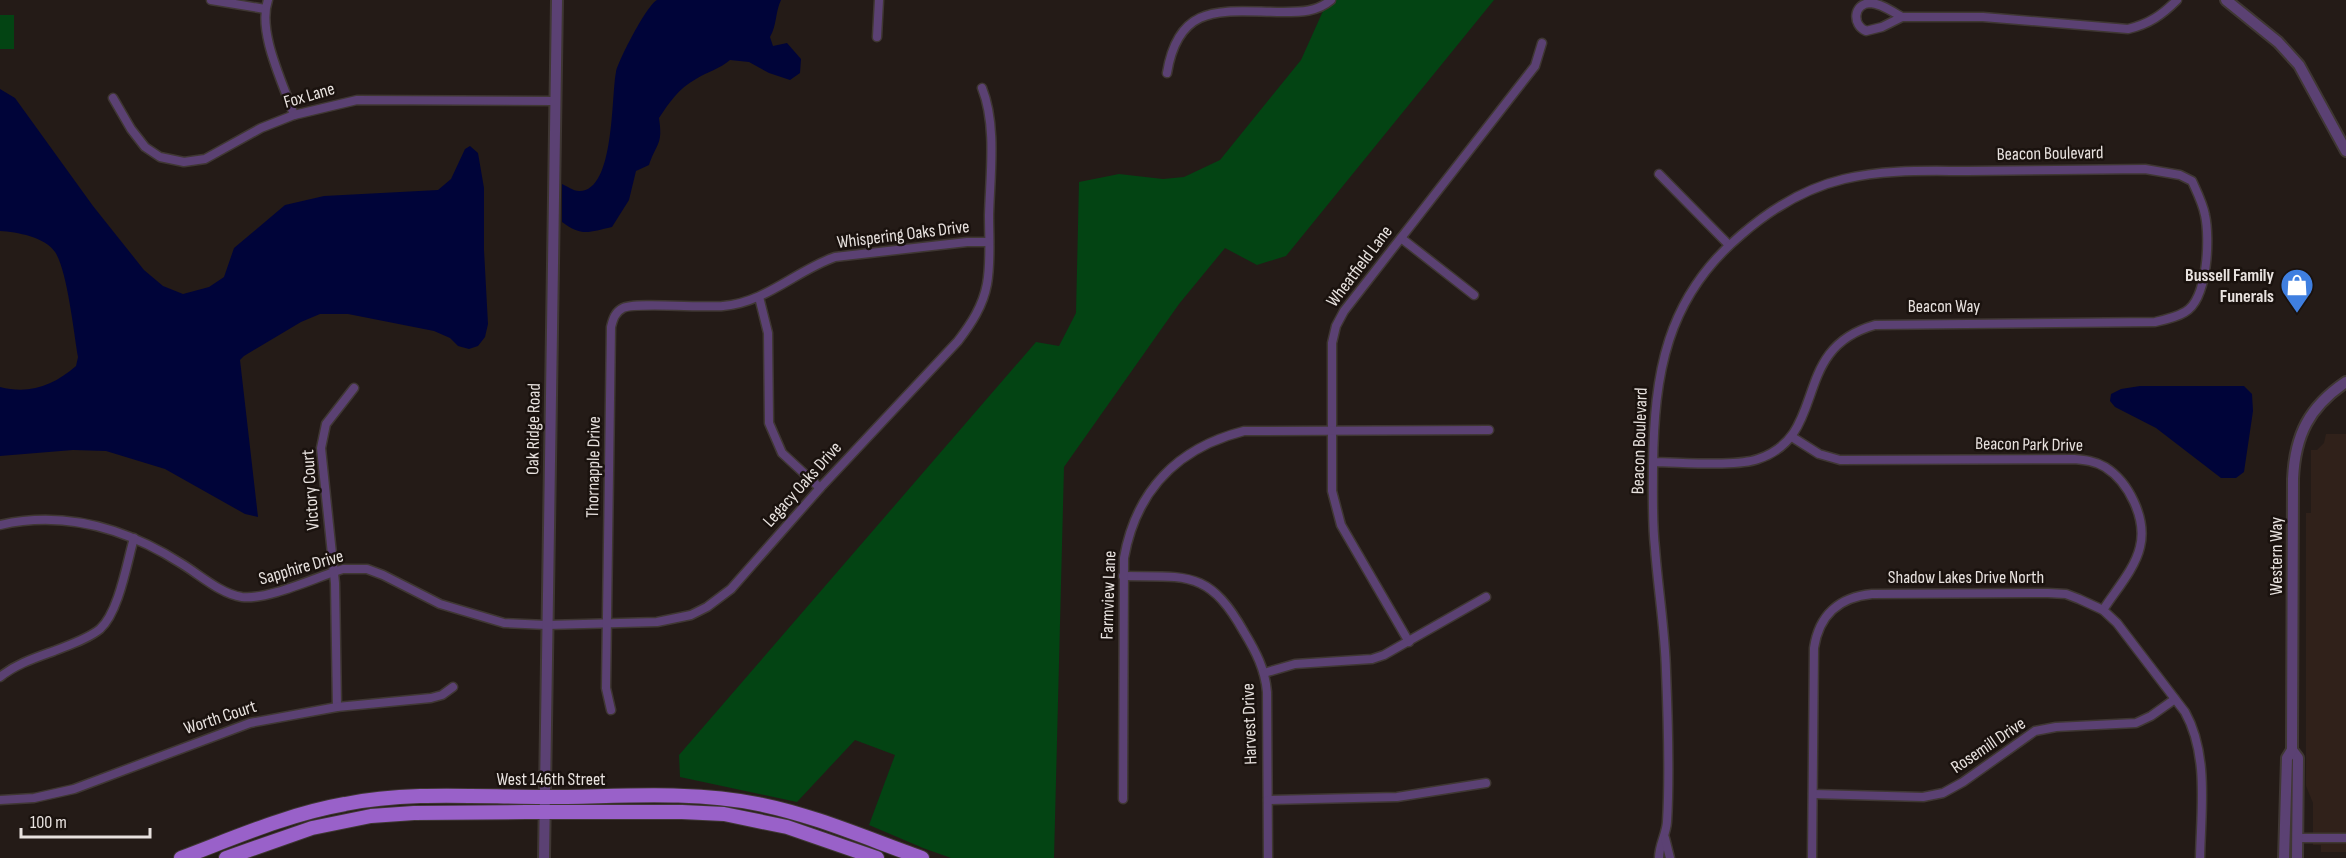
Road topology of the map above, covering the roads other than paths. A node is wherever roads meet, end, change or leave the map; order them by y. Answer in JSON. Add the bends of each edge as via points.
{"nodes":[{"id":1,"x":211,"y":0,"type":"edge"},
{"id":2,"x":556,"y":0,"type":"edge"},
{"id":3,"x":879,"y":0,"type":"edge"},
{"id":4,"x":1331,"y":0,"type":"edge"},
{"id":5,"x":2177,"y":0,"type":"edge"},
{"id":6,"x":2226,"y":0,"type":"edge"},
{"id":7,"x":267,"y":5,"type":"edge"},
{"id":8,"x":1902,"y":17,"type":"junction"},
{"id":9,"x":877,"y":37,"type":"dead end"},
{"id":10,"x":1542,"y":43,"type":"dead end"},
{"id":11,"x":1167,"y":73,"type":"dead end"},
{"id":12,"x":982,"y":88,"type":"dead end"},
{"id":13,"x":114,"y":98,"type":"dead end"},
{"id":14,"x":555,"y":101,"type":"junction"},
{"id":15,"x":294,"y":115,"type":"junction"},
{"id":16,"x":2346,"y":151,"type":"edge"},
{"id":17,"x":1659,"y":174,"type":"dead end"},
{"id":18,"x":2200,"y":199,"type":"joint"},
{"id":19,"x":1401,"y":238,"type":"junction"},
{"id":20,"x":988,"y":242,"type":"junction"},
{"id":21,"x":1729,"y":245,"type":"junction"},
{"id":22,"x":1474,"y":295,"type":"dead end"},
{"id":23,"x":759,"y":297,"type":"junction"},
{"id":24,"x":618,"y":312,"type":"joint"},
{"id":25,"x":2346,"y":382,"type":"edge"},
{"id":26,"x":354,"y":388,"type":"dead end"},
{"id":27,"x":1331,"y":429,"type":"junction"},
{"id":28,"x":1490,"y":430,"type":"dead end"},
{"id":29,"x":1792,"y":437,"type":"junction"},
{"id":30,"x":1653,"y":462,"type":"junction"},
{"id":31,"x":820,"y":488,"type":"junction"},
{"id":32,"x":0,"y":525,"type":"edge"},
{"id":33,"x":134,"y":538,"type":"junction"},
{"id":34,"x":334,"y":571,"type":"junction"},
{"id":35,"x":1123,"y":576,"type":"junction"},
{"id":36,"x":1486,"y":597,"type":"dead end"},
{"id":37,"x":2103,"y":610,"type":"junction"},
{"id":38,"x":607,"y":624,"type":"junction"},
{"id":39,"x":547,"y":625,"type":"junction"},
{"id":40,"x":1409,"y":642,"type":"junction"},
{"id":41,"x":1264,"y":672,"type":"junction"},
{"id":42,"x":0,"y":677,"type":"edge"},
{"id":43,"x":453,"y":687,"type":"dead end"},
{"id":44,"x":2175,"y":699,"type":"junction"},
{"id":45,"x":337,"y":706,"type":"junction"},
{"id":46,"x":611,"y":710,"type":"dead end"},
{"id":47,"x":2292,"y":750,"type":"junction"},
{"id":48,"x":1486,"y":783,"type":"dead end"},
{"id":49,"x":1813,"y":794,"type":"junction"},
{"id":50,"x":545,"y":797,"type":"junction"},
{"id":51,"x":1123,"y":799,"type":"dead end"},
{"id":52,"x":0,"y":800,"type":"edge"},
{"id":53,"x":1268,"y":800,"type":"junction"},
{"id":54,"x":545,"y":812,"type":"junction"},
{"id":55,"x":1665,"y":838,"type":"junction"},
{"id":56,"x":2298,"y":838,"type":"junction"},
{"id":57,"x":2346,"y":838,"type":"edge"},
{"id":58,"x":181,"y":858,"type":"edge"},
{"id":59,"x":226,"y":858,"type":"edge"},
{"id":60,"x":544,"y":858,"type":"edge"},
{"id":61,"x":877,"y":858,"type":"edge"},
{"id":62,"x":922,"y":858,"type":"edge"},
{"id":63,"x":1268,"y":858,"type":"edge"},
{"id":64,"x":1659,"y":858,"type":"edge"},
{"id":65,"x":1670,"y":858,"type":"edge"},
{"id":66,"x":1812,"y":858,"type":"edge"},
{"id":67,"x":2200,"y":858,"type":"edge"},
{"id":68,"x":2284,"y":858,"type":"edge"},
{"id":69,"x":2297,"y":858,"type":"edge"}],
"edges":[{"from":1,"to":7,"type":"street"},
{"from":2,"to":14,"type":"street","name":"Oak Ridge Road"},
{"from":3,"to":9,"type":"street"},
{"from":4,"to":11,"type":"street","via":[[1309,11],[1217,12],[1199,18],[1176,39]]},
{"from":5,"to":8,"type":"street","via":[[2156,19],[2128,29],[1983,17]]},
{"from":6,"to":16,"type":"street","via":[[2299,65]]},
{"from":7,"to":15,"type":"street","via":[[267,36]]},
{"from":8,"to":8,"type":"street","via":[[1868,3],[1856,15],[1858,25],[1866,31]]},
{"from":10,"to":19,"type":"street","name":"Wheatfield Lane","via":[[1535,66]]},
{"from":12,"to":20,"type":"street","name":"Legacy Oaks Drive","via":[[990,116]]},
{"from":13,"to":15,"type":"street","name":"Fox Lane","via":[[145,147],[176,162],[205,159]]},
{"from":14,"to":15,"type":"street","name":"Fox Lane","via":[[375,99],[339,103]]},
{"from":14,"to":39,"type":"street","name":"Oak Ridge Road"},
{"from":17,"to":21,"type":"street"},
{"from":18,"to":21,"type":"street","name":"Beacon Boulevard","via":[[2192,181],[2156,170],[1879,173],[1842,179],[1792,199]]},
{"from":18,"to":29,"type":"street","name":"Beacon Way","via":[[2206,224],[2206,273],[2194,304],[2185,312],[2155,322],[1890,323],[1867,327],[1844,338],[1823,360]]},
{"from":19,"to":22,"type":"street"},
{"from":19,"to":27,"type":"street","name":"Wheatfield Lane","via":[[1336,326],[1332,343]]},
{"from":20,"to":23,"type":"street","name":"Whispering Oaks Drive","via":[[835,257]]},
{"from":20,"to":31,"type":"street","name":"Legacy Oaks Drive","via":[[987,284],[970,326]]},
{"from":21,"to":30,"type":"street","name":"Beacon Boulevard","via":[[1695,286],[1668,343],[1656,394]]},
{"from":23,"to":24,"type":"street","name":"Whispering Oaks Drive","via":[[723,307],[628,306]]},
{"from":23,"to":31,"type":"street","via":[[768,333],[768,409],[772,434],[783,453]]},
{"from":24,"to":38,"type":"street","name":"Thornapple Drive","via":[[611,327]]},
{"from":25,"to":47,"type":"street","name":"Western Way","via":[[2314,412],[2295,451]]},
{"from":26,"to":34,"type":"street","name":"Victory Court","via":[[326,424],[321,448]]},
{"from":27,"to":28,"type":"street","name":"Farmview Lane"},
{"from":27,"to":35,"type":"street","name":"Farmview Lane","via":[[1244,431],[1214,440],[1187,455],[1167,471],[1140,506],[1127,540]]},
{"from":27,"to":40,"type":"street","name":"Wheatfield Lane","via":[[1332,491],[1341,525]]},
{"from":29,"to":30,"type":"street","name":"Beacon Way","via":[[1773,453],[1752,461]]},
{"from":29,"to":37,"type":"street","name":"Beacon Park Drive","via":[[1819,454],[1840,460],[2068,459],[2087,460],[2104,467],[2120,479],[2139,516],[2142,534],[2136,558]]},
{"from":30,"to":55,"type":"street","name":"Beacon Boulevard","via":[[1653,528],[1666,670]]},
{"from":31,"to":38,"type":"street","name":"Legacy Oaks Drive","via":[[731,589],[707,608],[674,620]]},
{"from":32,"to":33,"type":"street","name":"Sapphire Drive","via":[[33,520],[73,521],[97,524]]},
{"from":33,"to":34,"type":"street","name":"Sapphire Drive","via":[[242,597],[262,596]]},
{"from":33,"to":42,"type":"street","via":[[112,610],[100,629],[20,664]]},
{"from":34,"to":39,"type":"street","name":"Sapphire Drive","via":[[367,569],[440,604],[504,623]]},
{"from":34,"to":45,"type":"street","name":"Victory Court"},
{"from":35,"to":41,"type":"street","name":"Harvest Drive","via":[[1186,578],[1216,592],[1233,612]]},
{"from":35,"to":51,"type":"street","name":"Farmview Lane"},
{"from":36,"to":40,"type":"street"},
{"from":37,"to":44,"type":"street"},
{"from":37,"to":49,"type":"street","name":"Shadow Lakes Drive North","via":[[2072,596],[2036,592],[1872,594],[1853,597],[1829,610],[1817,632],[1814,648]]},
{"from":38,"to":39,"type":"street","name":"Legacy Oaks Drive"},
{"from":38,"to":46,"type":"street","name":"Thornapple Drive","via":[[606,688]]},
{"from":39,"to":50,"type":"street","name":"Oak Ridge Road"},
{"from":40,"to":41,"type":"street","via":[[1372,659],[1295,664]]},
{"from":41,"to":53,"type":"street","name":"Harvest Drive"},
{"from":43,"to":45,"type":"street","name":"Worth Court","via":[[431,698]]},
{"from":44,"to":49,"type":"street","name":"Rosemill Drive","via":[[2136,723],[2035,731],[1943,793],[1923,797]]},
{"from":44,"to":67,"type":"street","via":[[2192,725],[2199,748]]},
{"from":45,"to":52,"type":"street","name":"Worth Court","via":[[250,723],[74,789],[34,798]]},
{"from":47,"to":56,"type":"street","name":"Western Way","via":[[2298,758]]},
{"from":47,"to":68,"type":"street","name":"Western Way","via":[[2287,758]]},
{"from":48,"to":53,"type":"street","via":[[1397,797]]},
{"from":49,"to":66,"type":"street"},
{"from":50,"to":54,"type":"street","name":"Oak Ridge Road"},
{"from":50,"to":58,"type":"main road","name":"West 146th Street","via":[[410,797],[346,803]]},
{"from":50,"to":62,"type":"main road","name":"West 146th Street","via":[[693,797],[740,801],[805,816]]},
{"from":53,"to":63,"type":"street","name":"Harvest Drive"},
{"from":54,"to":59,"type":"main road","name":"West 146th Street","via":[[371,816],[312,828]]},
{"from":54,"to":60,"type":"street","name":"Oak Ridge Road"},
{"from":54,"to":61,"type":"main road","name":"West 146th Street","via":[[740,816],[787,826]]},
{"from":55,"to":64,"type":"street","name":"Beacon Boulevard"},
{"from":55,"to":65,"type":"street","name":"Beacon Boulevard"},
{"from":56,"to":57,"type":"street"},
{"from":56,"to":69,"type":"street","name":"Western Way"}]}
